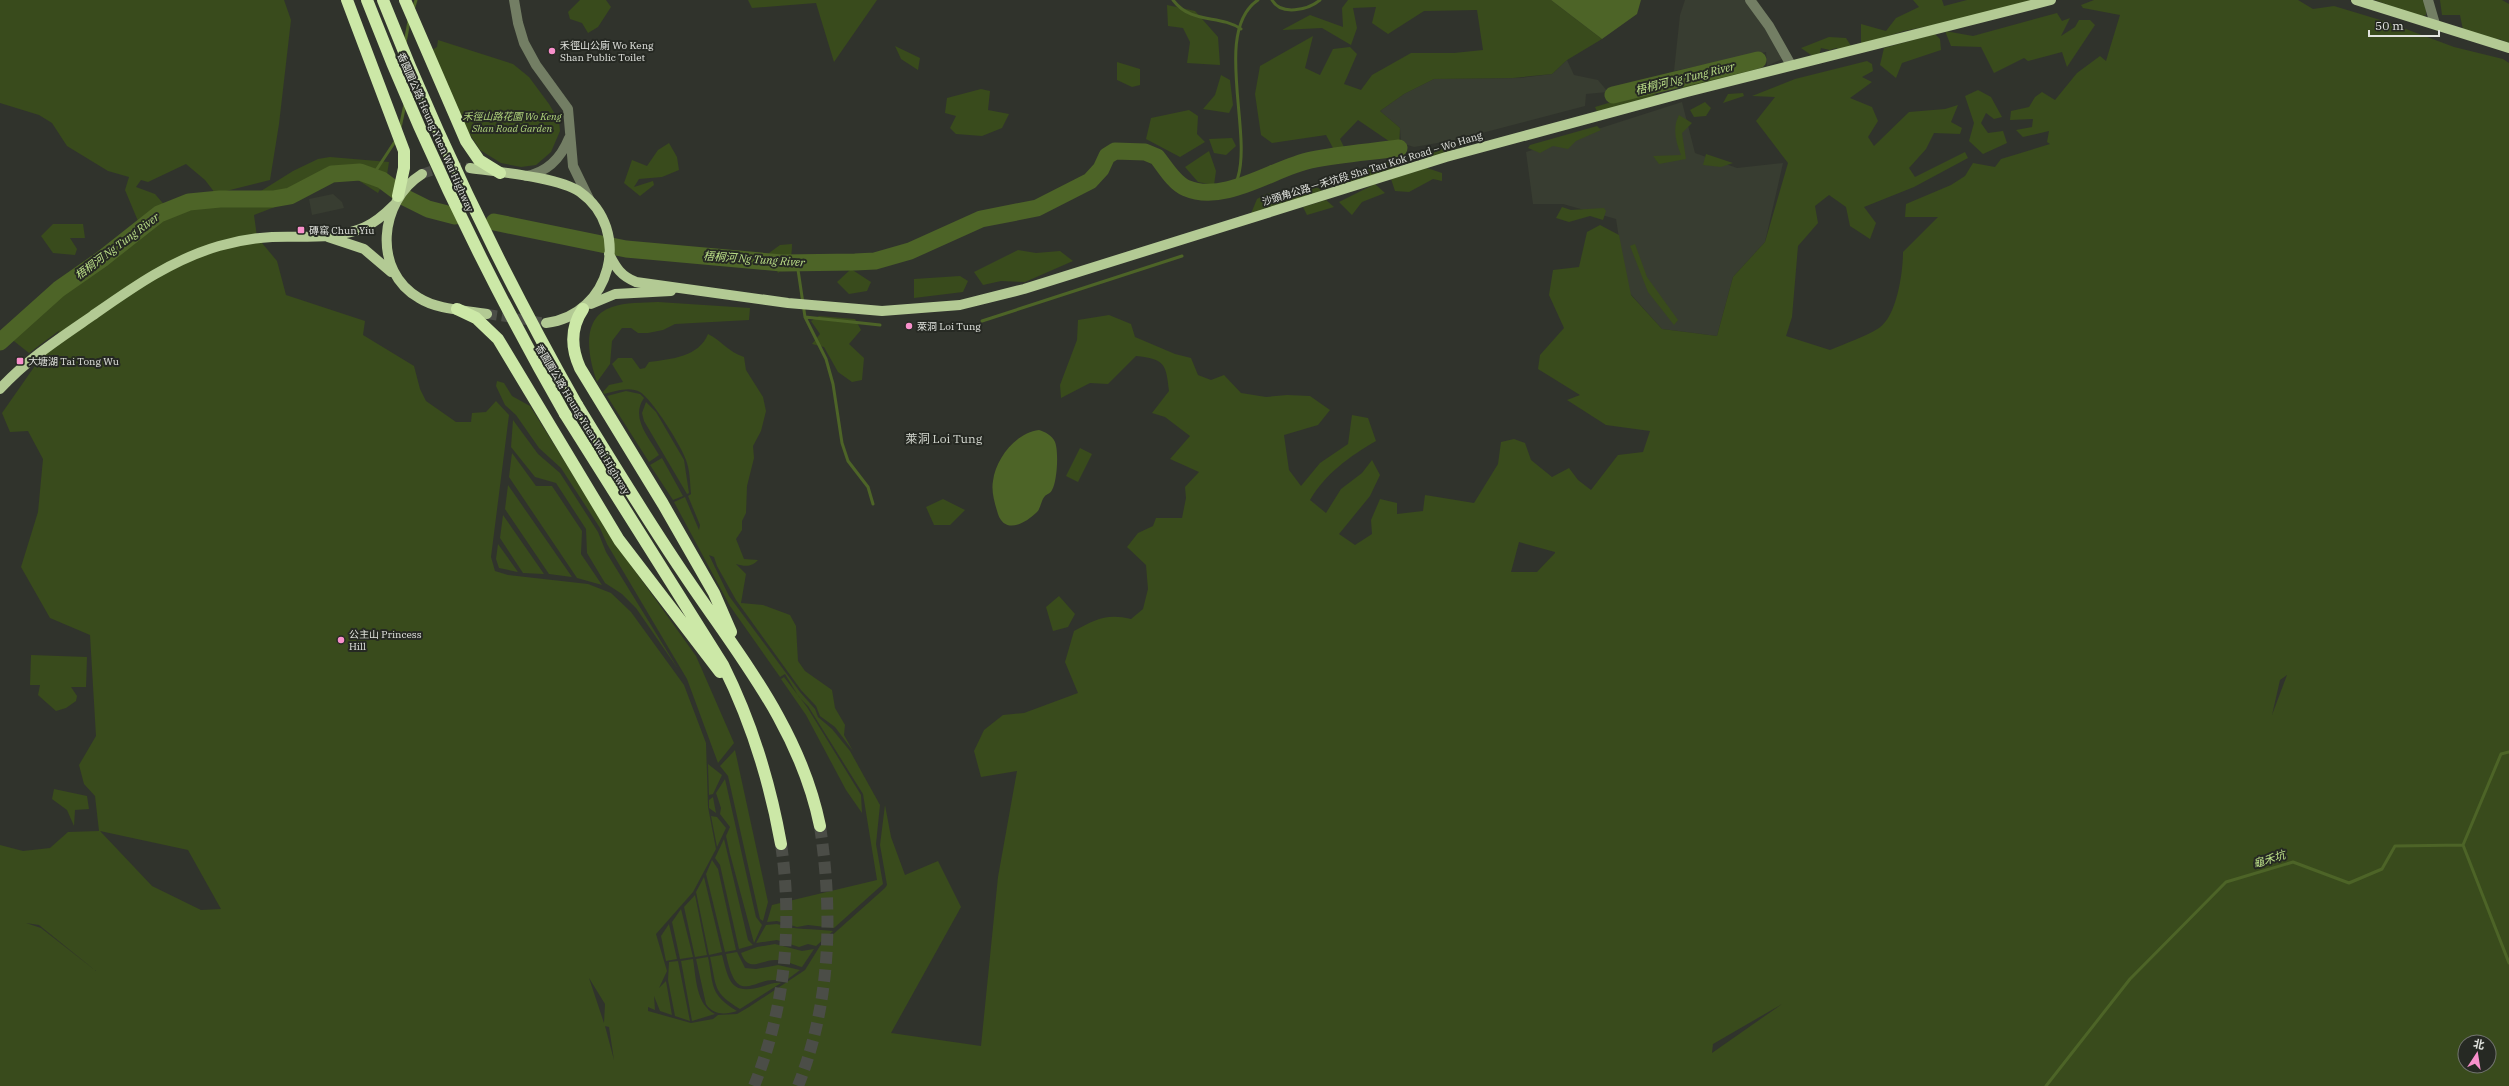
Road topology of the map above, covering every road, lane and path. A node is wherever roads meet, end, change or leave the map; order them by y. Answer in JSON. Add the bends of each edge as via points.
{"nodes":[{"id":1,"x":347,"y":0,"type":"edge"},
{"id":2,"x":367,"y":0,"type":"edge"},
{"id":3,"x":383,"y":0,"type":"edge"},
{"id":4,"x":405,"y":0,"type":"edge"},
{"id":5,"x":514,"y":0,"type":"edge"},
{"id":6,"x":1750,"y":0,"type":"edge"},
{"id":7,"x":2051,"y":0,"type":"edge"},
{"id":8,"x":2356,"y":0,"type":"edge"},
{"id":9,"x":2428,"y":0,"type":"edge"},
{"id":10,"x":2435,"y":24,"type":"junction"},
{"id":11,"x":2509,"y":48,"type":"edge"},
{"id":12,"x":1791,"y":65,"type":"junction"},
{"id":13,"x":571,"y":133,"type":"junction"},
{"id":14,"x":470,"y":168,"type":"tunnel mouth"},
{"id":15,"x":500,"y":173,"type":"junction"},
{"id":16,"x":422,"y":174,"type":"tunnel mouth"},
{"id":17,"x":520,"y":176,"type":"junction"},
{"id":18,"x":407,"y":179,"type":"junction"},
{"id":19,"x":593,"y":204,"type":"junction"},
{"id":20,"x":392,"y":207,"type":"junction"},
{"id":21,"x":324,"y":236,"type":"junction"},
{"id":22,"x":609,"y":254,"type":"junction"},
{"id":23,"x":395,"y":276,"type":"junction"},
{"id":24,"x":697,"y":290,"type":"junction"},
{"id":25,"x":585,"y":307,"type":"junction"},
{"id":26,"x":458,"y":309,"type":"junction"},
{"id":27,"x":487,"y":314,"type":"tunnel mouth"},
{"id":28,"x":546,"y":323,"type":"tunnel mouth"},
{"id":29,"x":0,"y":389,"type":"edge"},
{"id":30,"x":742,"y":657,"type":"junction"},
{"id":31,"x":739,"y":699,"type":"junction"},
{"id":32,"x":820,"y":826,"type":"tunnel mouth"},
{"id":33,"x":782,"y":844,"type":"tunnel mouth"}],
"edges":[{"from":1,"to":18,"type":"highway","via":[[401,139]]},
{"from":2,"to":31,"type":"highway","name":"香園圍公路 Heung Yuen Wai Highway","bridge":true,"via":[[444,184],[487,273],[565,414],[637,532],[705,633]]},
{"from":3,"to":30,"type":"highway","name":"香園圍公路 Heung Yuen Wai Highway","bridge":true,"via":[[460,182],[503,271],[577,405],[662,542]]},
{"from":4,"to":15,"type":"highway","via":[[470,149],[479,160]]},
{"from":5,"to":13,"type":"street","via":[[524,43],[536,65],[568,108]]},
{"from":6,"to":12,"type":"street","via":[[1769,26]]},
{"from":7,"to":12,"type":"main road","name":"沙頭角公路－禾坑段 Sha Tau Kok Road – Wo Hang"},
{"from":8,"to":10,"type":"main road"},
{"from":9,"to":10,"type":"street"},
{"from":10,"to":11,"type":"main road"},
{"from":12,"to":24,"type":"main road","name":"沙頭角公路－禾坑段 Sha Tau Kok Road – Wo Hang","via":[[1446,157],[986,300],[894,311],[797,304]]},
{"from":13,"to":17,"type":"street","via":[[560,156],[552,165],[538,173]]},
{"from":13,"to":19,"type":"street","via":[[573,166]]},
{"from":14,"to":15,"type":"main road"},
{"from":15,"to":17,"type":"main road"},
{"from":16,"to":18,"type":"main road"},
{"from":17,"to":19,"type":"main road","via":[[569,186]]},
{"from":18,"to":20,"type":"highway"},
{"from":19,"to":22,"type":"main road","via":[[608,233]]},
{"from":20,"to":21,"type":"main road","via":[[360,230]]},
{"from":20,"to":23,"type":"main road","via":[[387,250]]},
{"from":21,"to":23,"type":"main road","via":[[364,249]]},
{"from":21,"to":29,"type":"main road","via":[[251,239],[219,246],[182,259],[144,280],[58,339],[30,360]]},
{"from":22,"to":24,"type":"main road","name":"沙頭角公路－禾坑段 Sha Tau Kok Road – Wo Hang","via":[[617,270],[636,282]]},
{"from":22,"to":25,"type":"main road","via":[[598,290]]},
{"from":23,"to":26,"type":"main road","via":[[418,298]]},
{"from":24,"to":25,"type":"main road","name":"沙頭角公路－禾坑段 Sha Tau Kok Road – Wo Hang","via":[[623,293],[605,297]]},
{"from":25,"to":28,"type":"main road","name":"沙頭角公路－禾坑段 Sha Tau Kok Road – Wo Hang","via":[[561,320]]},
{"from":25,"to":30,"type":"highway","via":[[575,324],[572,337],[573,350],[580,368],[714,593]]},
{"from":26,"to":27,"type":"main road"},
{"from":26,"to":31,"type":"highway","via":[[476,318],[498,339],[619,540]]},
{"from":30,"to":32,"type":"highway","name":"香園圍公路 Heung Yuen Wai Highway","via":[[773,705],[797,752],[814,798]]},
{"from":31,"to":33,"type":"highway","name":"香園圍公路 Heung Yuen Wai Highway","via":[[764,774]]}]}
